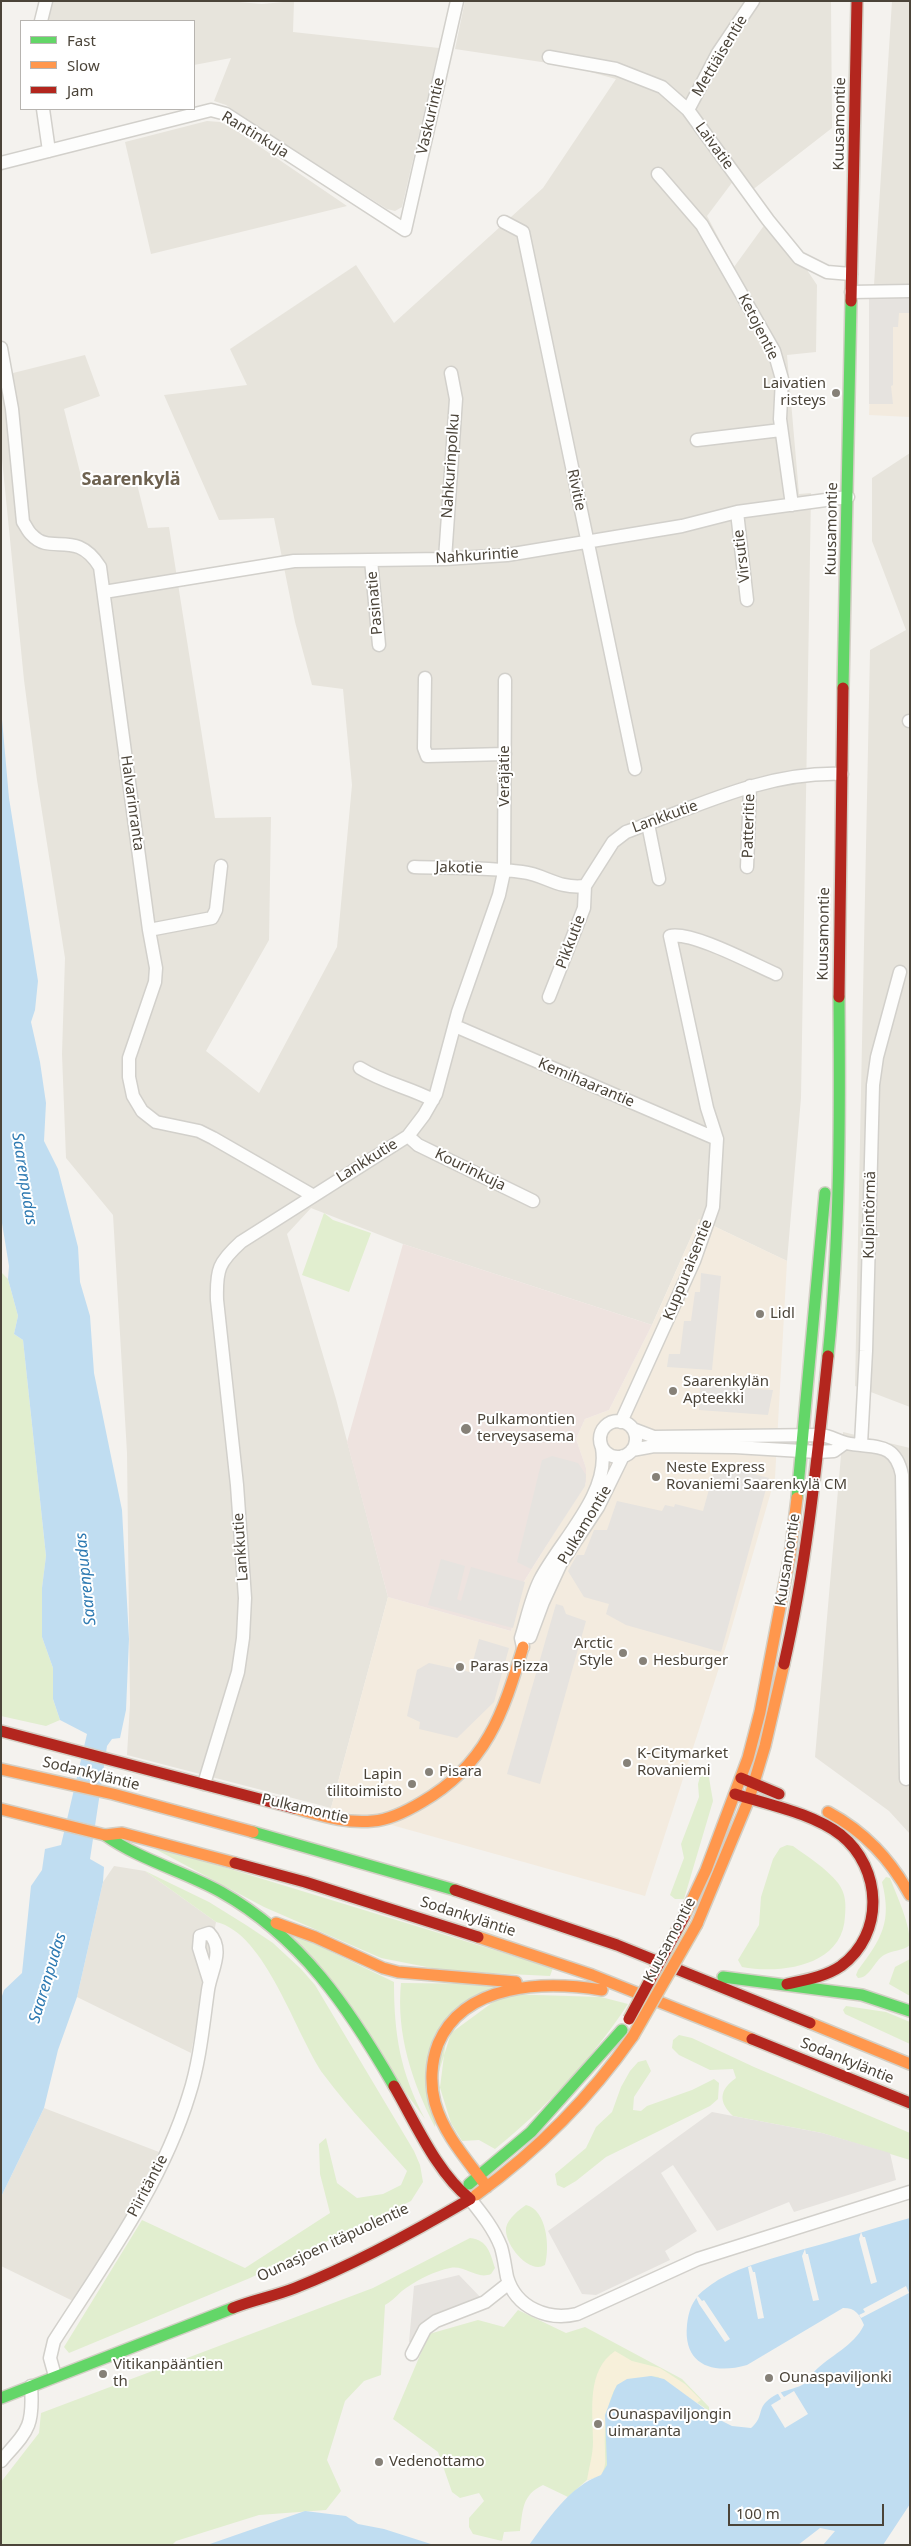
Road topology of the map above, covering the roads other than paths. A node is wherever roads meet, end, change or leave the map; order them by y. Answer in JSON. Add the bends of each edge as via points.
{"nodes":[{"id":1,"x":46,"y":1,"type":"edge"},
{"id":2,"x":457,"y":1,"type":"edge"},
{"id":3,"x":753,"y":1,"type":"edge"},
{"id":4,"x":857,"y":1,"type":"edge"},
{"id":5,"x":41,"y":20,"type":"edge"},
{"id":6,"x":549,"y":57,"type":"dead end"},
{"id":7,"x":43,"y":110,"type":"edge"},
{"id":8,"x":688,"y":110,"type":"junction"},
{"id":9,"x":50,"y":151,"type":"junction"},
{"id":10,"x":1,"y":163,"type":"edge"},
{"id":11,"x":658,"y":174,"type":"dead end"},
{"id":12,"x":504,"y":222,"type":"dead end"},
{"id":13,"x":405,"y":230,"type":"joint"},
{"id":14,"x":851,"y":274,"type":"junction"},
{"id":15,"x":910,"y":291,"type":"edge"},
{"id":16,"x":851,"y":292,"type":"junction"},
{"id":17,"x":1,"y":348,"type":"edge"},
{"id":18,"x":451,"y":373,"type":"dead end"},
{"id":19,"x":781,"y":430,"type":"junction"},
{"id":20,"x":697,"y":440,"type":"dead end"},
{"id":21,"x":848,"y":497,"type":"junction"},
{"id":22,"x":792,"y":505,"type":"junction"},
{"id":23,"x":737,"y":512,"type":"junction"},
{"id":24,"x":587,"y":543,"type":"junction"},
{"id":25,"x":445,"y":559,"type":"junction"},
{"id":26,"x":371,"y":560,"type":"junction"},
{"id":27,"x":104,"y":592,"type":"junction"},
{"id":28,"x":747,"y":600,"type":"dead end"},
{"id":29,"x":378,"y":645,"type":"dead end"},
{"id":30,"x":425,"y":678,"type":"dead end"},
{"id":31,"x":506,"y":680,"type":"dead end"},
{"id":32,"x":505,"y":754,"type":"junction"},
{"id":33,"x":635,"y":769,"type":"dead end"},
{"id":34,"x":842,"y":774,"type":"junction"},
{"id":35,"x":750,"y":786,"type":"junction"},
{"id":36,"x":648,"y":824,"type":"junction"},
{"id":37,"x":221,"y":866,"type":"dead end"},
{"id":38,"x":747,"y":867,"type":"dead end"},
{"id":39,"x":414,"y":868,"type":"dead end"},
{"id":40,"x":504,"y":872,"type":"junction"},
{"id":41,"x":659,"y":879,"type":"dead end"},
{"id":42,"x":585,"y":886,"type":"junction"},
{"id":43,"x":149,"y":930,"type":"junction"},
{"id":44,"x":900,"y":972,"type":"dead end"},
{"id":45,"x":776,"y":974,"type":"dead end"},
{"id":46,"x":549,"y":997,"type":"dead end"},
{"id":47,"x":455,"y":1026,"type":"junction"},
{"id":48,"x":838,"y":1057,"type":"junction"},
{"id":49,"x":360,"y":1068,"type":"dead end"},
{"id":50,"x":433,"y":1100,"type":"junction"},
{"id":51,"x":408,"y":1136,"type":"junction"},
{"id":52,"x":718,"y":1139,"type":"junction"},
{"id":53,"x":312,"y":1195,"type":"junction"},
{"id":54,"x":533,"y":1200,"type":"dead end"},
{"id":55,"x":621,"y":1422,"type":"junction"},
{"id":56,"x":632,"y":1430,"type":"junction"},
{"id":57,"x":802,"y":1434,"type":"junction"},
{"id":58,"x":820,"y":1435,"type":"junction"},
{"id":59,"x":845,"y":1443,"type":"junction"},
{"id":60,"x":861,"y":1444,"type":"junction"},
{"id":61,"x":602,"y":1448,"type":"junction"},
{"id":62,"x":801,"y":1452,"type":"junction"},
{"id":63,"x":818,"y":1452,"type":"junction"},
{"id":64,"x":627,"y":1453,"type":"junction"},
{"id":65,"x":522,"y":1647,"type":"junction"},
{"id":66,"x":1,"y":1730,"type":"edge"},
{"id":67,"x":1,"y":1769,"type":"edge"},
{"id":68,"x":741,"y":1778,"type":"junction"},
{"id":69,"x":906,"y":1779,"type":"dead end"},
{"id":70,"x":204,"y":1784,"type":"junction"},
{"id":71,"x":753,"y":1784,"type":"junction"},
{"id":72,"x":735,"y":1794,"type":"junction"},
{"id":73,"x":749,"y":1799,"type":"junction"},
{"id":74,"x":1,"y":1810,"type":"edge"},
{"id":75,"x":105,"y":1835,"type":"junction"},
{"id":76,"x":910,"y":1895,"type":"edge"},
{"id":77,"x":268,"y":1920,"type":"junction"},
{"id":78,"x":692,"y":1976,"type":"junction"},
{"id":79,"x":209,"y":1980,"type":"dead end"},
{"id":80,"x":533,"y":1984,"type":"junction"},
{"id":81,"x":787,"y":1984,"type":"junction"},
{"id":82,"x":625,"y":1989,"type":"junction"},
{"id":83,"x":910,"y":2011,"type":"edge"},
{"id":84,"x":622,"y":2030,"type":"joint"},
{"id":85,"x":633,"y":2036,"type":"joint"},
{"id":86,"x":910,"y":2064,"type":"edge"},
{"id":87,"x":910,"y":2103,"type":"edge"},
{"id":88,"x":479,"y":2177,"type":"junction"},
{"id":89,"x":487,"y":2187,"type":"junction"},
{"id":90,"x":459,"y":2191,"type":"junction"},
{"id":91,"x":910,"y":2192,"type":"edge"},
{"id":92,"x":470,"y":2199,"type":"junction"},
{"id":93,"x":510,"y":2283,"type":"junction"},
{"id":94,"x":253,"y":2300,"type":"junction"},
{"id":95,"x":412,"y":2354,"type":"dead end"},
{"id":96,"x":54,"y":2376,"type":"junction"},
{"id":97,"x":31,"y":2386,"type":"junction"},
{"id":98,"x":1,"y":2398,"type":"edge"},
{"id":99,"x":1,"y":2461,"type":"edge"}],
"edges":[{"from":1,"to":5,"type":"street"},
{"from":2,"to":13,"type":"street","name":"Vaskurintie"},
{"from":3,"to":8,"type":"street","name":"Mettiäisentie","via":[[718,54]]},
{"from":4,"to":14,"type":"main road","name":"Kuusamontie"},
{"from":6,"to":8,"type":"street","name":"Laivatie","via":[[616,69],[643,78],[662,87]]},
{"from":7,"to":9,"type":"street"},
{"from":8,"to":14,"type":"street","name":"Laivatie","via":[[799,258],[827,272]]},
{"from":9,"to":10,"type":"street","name":"Rantinkuja"},
{"from":9,"to":13,"type":"street","name":"Rantinkuja","via":[[211,110],[226,114]]},
{"from":11,"to":19,"type":"street","name":"Ketojentie","via":[[702,225],[774,350],[782,380]]},
{"from":12,"to":24,"type":"street","name":"Rivitie","via":[[523,232]]},
{"from":14,"to":16,"type":"main road","name":"Kuusamontie"},
{"from":15,"to":16,"type":"street"},
{"from":16,"to":21,"type":"main road","name":"Kuusamontie"},
{"from":17,"to":27,"type":"street","name":"Halvarinranta","via":[[12,409],[23,522],[32,536],[42,542],[81,546],[91,553],[100,567]]},
{"from":18,"to":25,"type":"street","name":"Nahkurinpolku","via":[[456,399]]},
{"from":19,"to":20,"type":"street"},
{"from":19,"to":22,"type":"street","name":"Ketojentie"},
{"from":21,"to":22,"type":"street","name":"Nahkurintie"},
{"from":21,"to":34,"type":"main road","name":"Kuusamontie"},
{"from":22,"to":23,"type":"street","name":"Nahkurintie"},
{"from":23,"to":24,"type":"street","name":"Nahkurintie","via":[[682,526]]},
{"from":23,"to":28,"type":"street","name":"Virsutie"},
{"from":24,"to":25,"type":"street","name":"Nahkurintie","via":[[507,555]]},
{"from":24,"to":33,"type":"street","name":"Rivitie"},
{"from":25,"to":26,"type":"street","name":"Nahkurintie"},
{"from":26,"to":27,"type":"street","name":"Nahkurintie","via":[[294,561]]},
{"from":26,"to":29,"type":"street","name":"Pasinatie"},
{"from":27,"to":43,"type":"street","name":"Halvarinranta"},
{"from":30,"to":32,"type":"street","via":[[424,748],[428,756]]},
{"from":31,"to":32,"type":"street","name":"Veräjätie"},
{"from":32,"to":40,"type":"street","name":"Veräjätie"},
{"from":34,"to":35,"type":"street","name":"Lankkutie","via":[[817,773]]},
{"from":34,"to":48,"type":"main road","name":"Kuusamontie"},
{"from":35,"to":36,"type":"street","name":"Lankkutie"},
{"from":35,"to":38,"type":"street","name":"Patteritie"},
{"from":36,"to":41,"type":"street"},
{"from":36,"to":42,"type":"street","name":"Lankkutie","via":[[626,832],[613,842]]},
{"from":37,"to":43,"type":"street","via":[[216,910],[212,918]]},
{"from":39,"to":40,"type":"street","name":"Jakotie","via":[[488,868]]},
{"from":40,"to":42,"type":"street","via":[[523,872],[563,886]]},
{"from":40,"to":47,"type":"street","name":"Lankkutie"},
{"from":42,"to":46,"type":"street","name":"Pikkutie","via":[[584,908]]},
{"from":43,"to":53,"type":"street","name":"Halvarinranta","via":[[156,968],[155,982],[130,1058],[129,1077],[133,1096],[142,1111],[156,1122],[198,1131],[213,1138]]},
{"from":44,"to":60,"type":"street","name":"Kulpintörmä","via":[[877,1057],[873,1085]]},
{"from":45,"to":52,"type":"street","name":"Kuppuraisentie","via":[[698,939],[677,934],[670,936],[707,1108]]},
{"from":47,"to":50,"type":"street","name":"Lankkutie"},
{"from":47,"to":52,"type":"street","name":"Kemihaarantie"},
{"from":48,"to":57,"type":"main road","name":"Kuusamontie"},
{"from":48,"to":58,"type":"main road","name":"Kuusamontie","via":[[839,1175],[832,1315]]},
{"from":49,"to":50,"type":"street","via":[[384,1082]]},
{"from":50,"to":51,"type":"street","name":"Lankkutie"},
{"from":51,"to":53,"type":"street","name":"Lankkutie"},
{"from":51,"to":54,"type":"street","name":"Kourinkuja","via":[[418,1145]]},
{"from":52,"to":55,"type":"street","name":"Kuppuraisentie","via":[[713,1207],[707,1227]]},
{"from":53,"to":70,"type":"street","name":"Lankkutie","via":[[241,1242],[224,1258],[216,1278],[245,1598],[238,1672]]},
{"from":55,"to":56,"type":"street"},
{"from":55,"to":61,"type":"street","via":[[612,1422],[602,1430]]},
{"from":56,"to":57,"type":"street","via":[[654,1437]]},
{"from":56,"to":64,"type":"street","via":[[635,1440]]},
{"from":57,"to":58,"type":"street"},
{"from":57,"to":62,"type":"main road","name":"Kuusamontie"},
{"from":58,"to":59,"type":"street","via":[[835,1437]]},
{"from":58,"to":63,"type":"main road","name":"Kuusamontie"},
{"from":59,"to":60,"type":"street"},
{"from":59,"to":63,"type":"street","via":[[834,1451]]},
{"from":60,"to":69,"type":"street","via":[[889,1451],[900,1465],[902,1475]]},
{"from":61,"to":64,"type":"street","via":[[611,1456]]},
{"from":61,"to":65,"type":"street","name":"Pulkamontie","via":[[604,1460],[599,1483],[539,1582],[521,1638]]},
{"from":62,"to":63,"type":"street"},
{"from":62,"to":64,"type":"street","via":[[654,1446]]},
{"from":62,"to":68,"type":"main road","name":"Kuusamontie","via":[[790,1555],[760,1712]]},
{"from":63,"to":71,"type":"main road","name":"Kuusamontie","via":[[793,1625]]},
{"from":64,"to":65,"type":"street","name":"Pulkamontie","via":[[562,1563],[529,1640]]},
{"from":65,"to":70,"type":"main road","name":"Pulkamontie","via":[[500,1717],[485,1746],[440,1790],[396,1815],[380,1820],[339,1820]]},
{"from":66,"to":70,"type":"main road","name":"Pulkamontie"},
{"from":67,"to":78,"type":"main road","name":"Sodankyläntie","via":[[113,1794],[349,1858],[617,1945]]},
{"from":68,"to":71,"type":"main road"},
{"from":68,"to":72,"type":"main road","name":"Kuusamontie"},
{"from":71,"to":73,"type":"main road","name":"Kuusamontie"},
{"from":71,"to":76,"type":"main road","via":[[816,1807],[865,1835],[900,1876]]},
{"from":72,"to":73,"type":"main road"},
{"from":72,"to":84,"type":"main road","name":"Kuusamontie","bridge":true,"via":[[684,1917]]},
{"from":73,"to":81,"type":"main road","via":[[790,1812],[840,1835],[858,1853],[872,1883],[873,1914],[861,1944],[852,1956],[842,1966],[821,1976]]},
{"from":73,"to":85,"type":"main road","name":"Kuusamontie","bridge":true,"via":[[697,1924]]},
{"from":74,"to":75,"type":"main road","name":"Sodankyläntie"},
{"from":75,"to":77,"type":"main road","via":[[121,1848],[212,1887]]},
{"from":75,"to":82,"type":"main road","name":"Sodankyläntie","via":[[122,1833],[305,1882],[468,1933]]},
{"from":77,"to":80,"type":"main road","via":[[398,1972]]},
{"from":77,"to":90,"type":"main road","via":[[331,1986]]},
{"from":78,"to":81,"type":"main road","via":[[706,1972],[750,1983]]},
{"from":78,"to":86,"type":"main road","name":"Sodankyläntie"},
{"from":79,"to":96,"type":"street","name":"Piiritäntie","via":[[197,2065],[175,2135],[127,2227],[54,2341],[50,2358]]},
{"from":80,"to":82,"type":"main road","via":[[568,1984],[609,1992]]},
{"from":80,"to":88,"type":"main road","via":[[501,1991],[469,2007],[445,2030],[434,2057],[432,2082],[436,2106],[448,2133]]},
{"from":81,"to":83,"type":"main road","via":[[854,1992]]},
{"from":82,"to":87,"type":"main road","name":"Sodankyläntie"},
{"from":84,"to":88,"type":"main road","name":"Ounasjoen itäpuolentie","via":[[550,2113]]},
{"from":85,"to":89,"type":"main road","name":"Ounasjoen itäpuolentie","via":[[563,2125]]},
{"from":88,"to":89,"type":"main road"},
{"from":88,"to":90,"type":"main road","name":"Ounasjoen itäpuolentie"},
{"from":89,"to":92,"type":"main road","name":"Ounasjoen itäpuolentie"},
{"from":90,"to":92,"type":"main road"},
{"from":90,"to":94,"type":"main road","name":"Ounasjoen itäpuolentie","via":[[392,2234],[266,2290]]},
{"from":91,"to":93,"type":"street","via":[[698,2259],[567,2316],[554,2316],[530,2308],[515,2296]]},
{"from":92,"to":93,"type":"street","via":[[494,2231]]},
{"from":92,"to":94,"type":"main road","name":"Ounasjoen itäpuolentie","via":[[369,2254],[272,2296]]},
{"from":93,"to":95,"type":"street","via":[[485,2302],[430,2325]]},
{"from":94,"to":96,"type":"main road","name":"Ounasjoen itäpuolentie"},
{"from":96,"to":97,"type":"main road","name":"Ounasjoen itäpuolentie"},
{"from":97,"to":98,"type":"main road","name":"Ounasjoen itäpuolentie"},
{"from":97,"to":99,"type":"street","via":[[28,2429]]}]}
